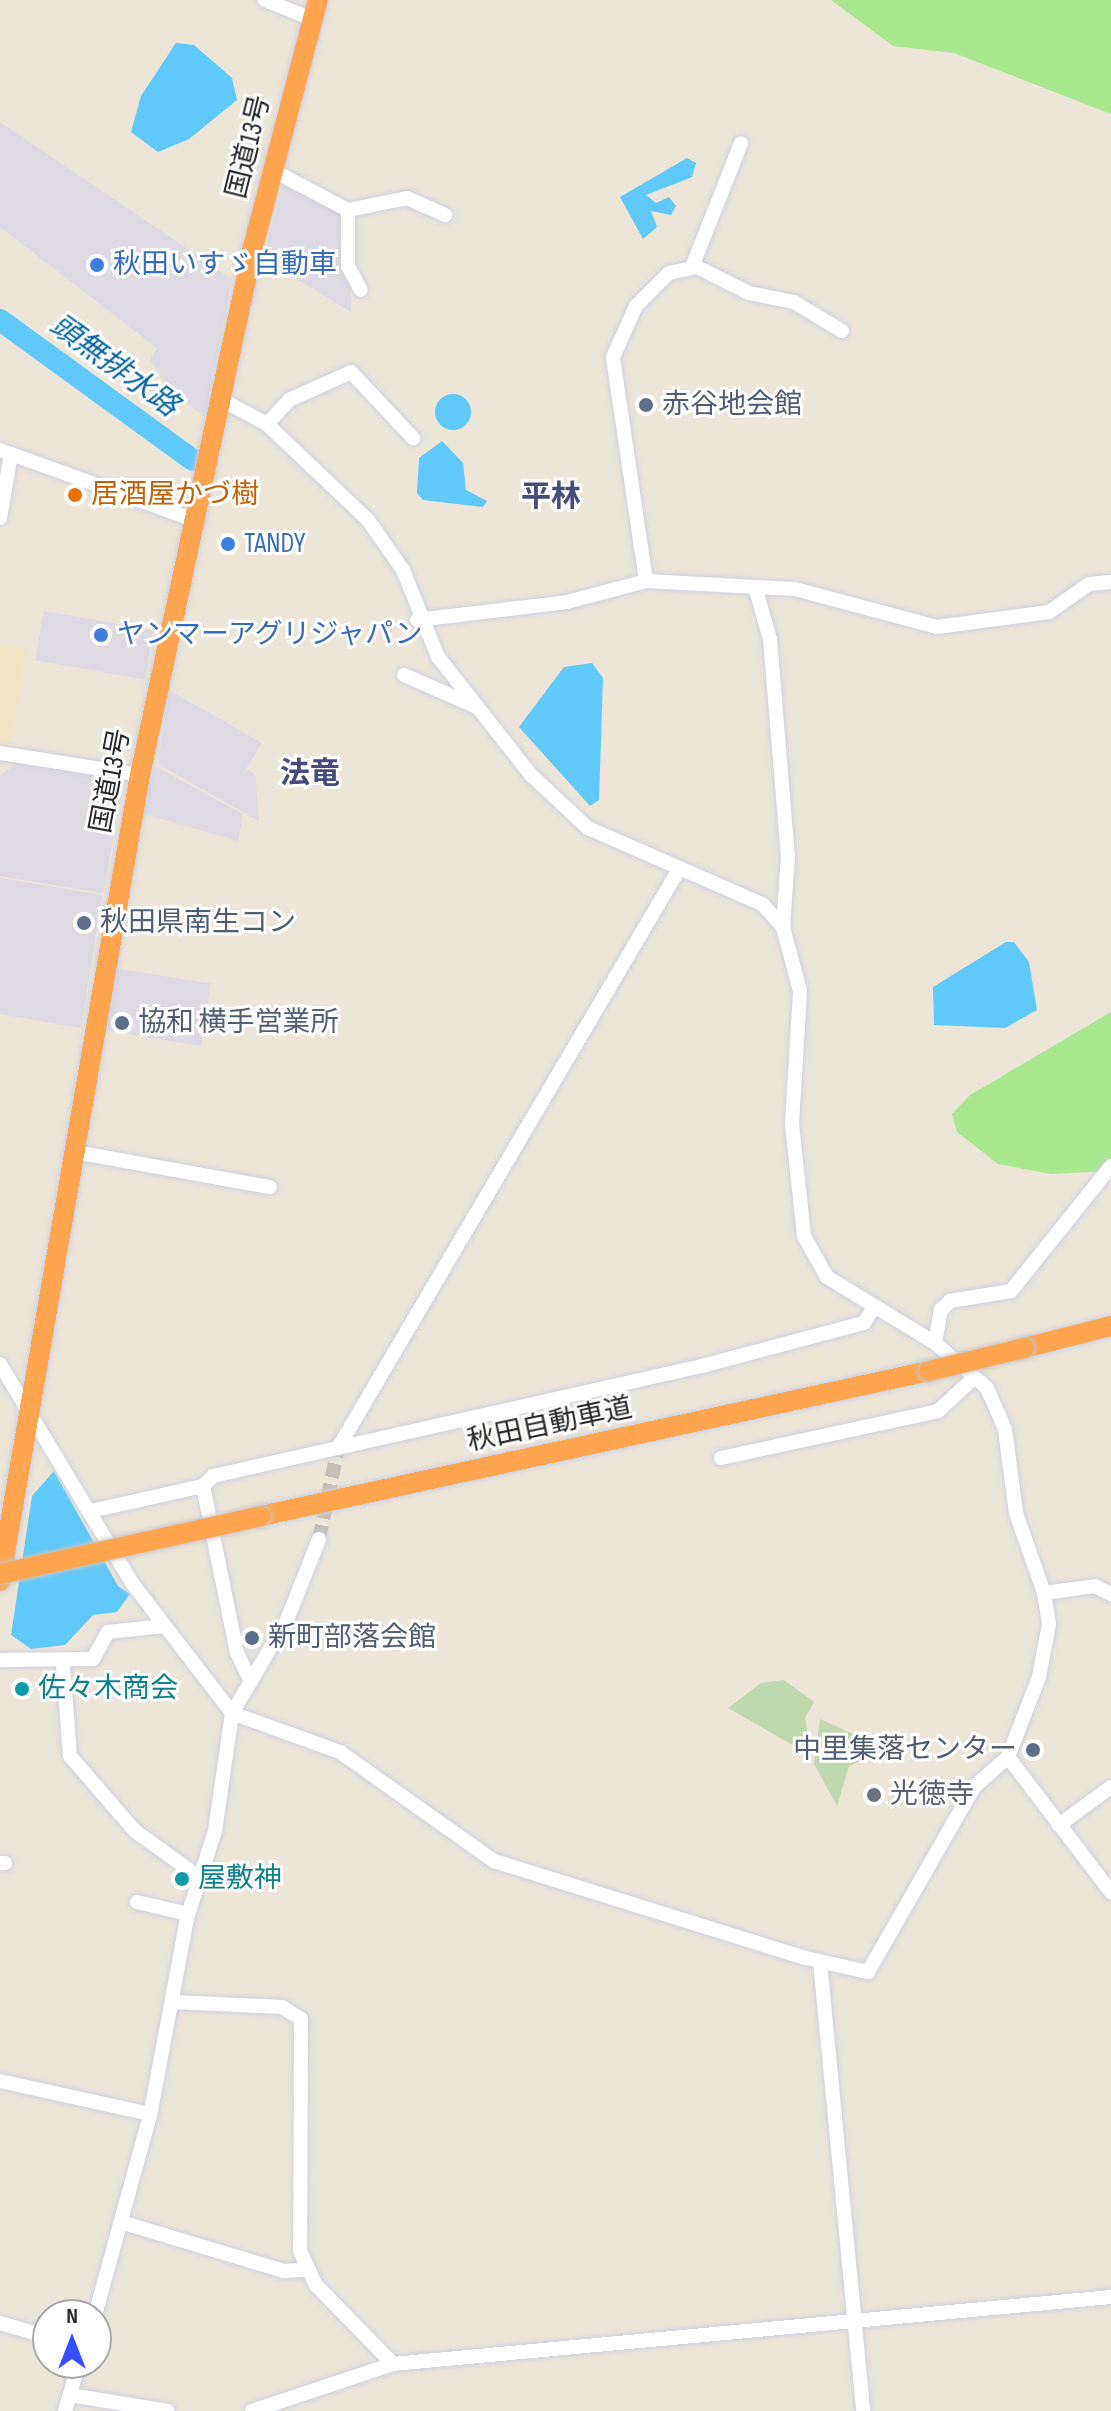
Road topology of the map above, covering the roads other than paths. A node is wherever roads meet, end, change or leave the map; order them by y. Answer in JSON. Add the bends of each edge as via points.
{"nodes":[{"id":1,"x":265,"y":0,"type":"edge"},
{"id":2,"x":315,"y":10,"type":"edge"},
{"id":3,"x":741,"y":143,"type":"dead end"},
{"id":4,"x":272,"y":170,"type":"junction"},
{"id":5,"x":348,"y":210,"type":"junction"},
{"id":6,"x":445,"y":215,"type":"dead end"},
{"id":7,"x":692,"y":267,"type":"junction"},
{"id":8,"x":361,"y":290,"type":"dead end"},
{"id":9,"x":842,"y":331,"type":"dead end"},
{"id":10,"x":222,"y":400,"type":"junction"},
{"id":11,"x":267,"y":424,"type":"junction"},
{"id":12,"x":413,"y":438,"type":"dead end"},
{"id":13,"x":6,"y":452,"type":"edge"},
{"id":14,"x":0,"y":518,"type":"edge"},
{"id":15,"x":197,"y":521,"type":"junction"},
{"id":16,"x":646,"y":581,"type":"junction"},
{"id":17,"x":1111,"y":582,"type":"edge"},
{"id":18,"x":756,"y":590,"type":"junction"},
{"id":19,"x":417,"y":620,"type":"junction"},
{"id":20,"x":404,"y":675,"type":"dead end"},
{"id":21,"x":481,"y":709,"type":"junction"},
{"id":22,"x":0,"y":753,"type":"edge"},
{"id":23,"x":140,"y":775,"type":"junction"},
{"id":24,"x":678,"y":871,"type":"junction"},
{"id":25,"x":783,"y":927,"type":"junction"},
{"id":26,"x":75,"y":1152,"type":"junction"},
{"id":27,"x":1111,"y":1166,"type":"edge"},
{"id":28,"x":270,"y":1187,"type":"dead end"},
{"id":29,"x":873,"y":1309,"type":"junction"},
{"id":30,"x":1111,"y":1326,"type":"edge"},
{"id":31,"x":935,"y":1343,"type":"junction"},
{"id":32,"x":0,"y":1364,"type":"edge"},
{"id":33,"x":975,"y":1377,"type":"junction"},
{"id":34,"x":32,"y":1421,"type":"junction"},
{"id":35,"x":338,"y":1448,"type":"junction"},
{"id":36,"x":721,"y":1458,"type":"dead end"},
{"id":37,"x":203,"y":1486,"type":"junction"},
{"id":38,"x":91,"y":1511,"type":"junction"},
{"id":39,"x":6,"y":1517,"type":"edge"},
{"id":40,"x":319,"y":1539,"type":"tunnel mouth"},
{"id":41,"x":0,"y":1574,"type":"edge"},
{"id":42,"x":0,"y":1581,"type":"edge"},
{"id":43,"x":1044,"y":1593,"type":"junction"},
{"id":44,"x":1111,"y":1594,"type":"edge"},
{"id":45,"x":164,"y":1626,"type":"junction"},
{"id":46,"x":0,"y":1660,"type":"edge"},
{"id":47,"x":63,"y":1665,"type":"junction"},
{"id":48,"x":251,"y":1682,"type":"junction"},
{"id":49,"x":232,"y":1713,"type":"junction"},
{"id":50,"x":1008,"y":1757,"type":"junction"},
{"id":51,"x":1111,"y":1787,"type":"edge"},
{"id":52,"x":1059,"y":1825,"type":"junction"},
{"id":53,"x":199,"y":1877,"type":"junction"},
{"id":54,"x":1111,"y":1892,"type":"edge"},
{"id":55,"x":137,"y":1902,"type":"dead end"},
{"id":56,"x":188,"y":1914,"type":"junction"},
{"id":57,"x":820,"y":1962,"type":"junction"},
{"id":58,"x":173,"y":2002,"type":"junction"},
{"id":59,"x":0,"y":2081,"type":"edge"},
{"id":60,"x":150,"y":2114,"type":"junction"},
{"id":61,"x":124,"y":2223,"type":"junction"},
{"id":62,"x":306,"y":2270,"type":"junction"},
{"id":63,"x":1111,"y":2297,"type":"edge"},
{"id":64,"x":100,"y":2299,"type":"edge"},
{"id":65,"x":854,"y":2321,"type":"junction"},
{"id":66,"x":0,"y":2323,"type":"edge"},
{"id":67,"x":32,"y":2332,"type":"edge"},
{"id":68,"x":393,"y":2364,"type":"junction"},
{"id":69,"x":74,"y":2379,"type":"edge"},
{"id":70,"x":70,"y":2395,"type":"junction"},
{"id":71,"x":65,"y":2411,"type":"edge"},
{"id":72,"x":168,"y":2411,"type":"edge"},
{"id":73,"x":252,"y":2411,"type":"edge"},
{"id":74,"x":863,"y":2411,"type":"edge"}],
"edges":[{"from":1,"to":2,"type":"street"},
{"from":2,"to":4,"type":"highway","name":"国道13号"},
{"from":3,"to":7,"type":"street"},
{"from":4,"to":5,"type":"street"},
{"from":4,"to":10,"type":"highway","name":"国道13号"},
{"from":5,"to":6,"type":"street","via":[[407,198]]},
{"from":5,"to":8,"type":"street","via":[[348,266]]},
{"from":7,"to":9,"type":"street","via":[[749,293],[794,302]]},
{"from":7,"to":16,"type":"street","via":[[669,273],[636,306],[613,357]]},
{"from":10,"to":11,"type":"street"},
{"from":10,"to":15,"type":"highway","name":"国道13号"},
{"from":11,"to":12,"type":"street","via":[[289,400],[351,372]]},
{"from":11,"to":19,"type":"street","via":[[368,520],[403,570]]},
{"from":13,"to":14,"type":"street"},
{"from":13,"to":15,"type":"street"},
{"from":15,"to":23,"type":"highway","name":"国道13号"},
{"from":16,"to":18,"type":"street"},
{"from":16,"to":19,"type":"street","via":[[567,602]]},
{"from":17,"to":18,"type":"street","via":[[1089,584],[1049,612],[937,627],[795,589]]},
{"from":18,"to":25,"type":"street","via":[[770,639],[788,856]]},
{"from":19,"to":21,"type":"street"},
{"from":20,"to":21,"type":"street"},
{"from":21,"to":24,"type":"street","via":[[531,775],[588,828]]},
{"from":22,"to":23,"type":"street"},
{"from":23,"to":26,"type":"highway","name":"国道13号"},
{"from":24,"to":25,"type":"street","via":[[762,904]]},
{"from":24,"to":35,"type":"street"},
{"from":25,"to":29,"type":"street","via":[[800,991],[792,1123],[804,1236],[827,1277]]},
{"from":26,"to":28,"type":"street"},
{"from":26,"to":34,"type":"highway","name":"国道13号"},
{"from":27,"to":31,"type":"street","via":[[1011,1291],[950,1301],[941,1310]]},
{"from":29,"to":31,"type":"street"},
{"from":29,"to":35,"type":"street","via":[[864,1323],[702,1366]]},
{"from":30,"to":41,"type":"highway","name":"秋田自動車道","bridge":true,"via":[[929,1371]]},
{"from":31,"to":33,"type":"street"},
{"from":32,"to":34,"type":"street"},
{"from":33,"to":36,"type":"street","via":[[938,1411]]},
{"from":33,"to":43,"type":"street","via":[[1005,1429],[1016,1513]]},
{"from":34,"to":38,"type":"street"},
{"from":34,"to":39,"type":"highway","name":"国道13号"},
{"from":35,"to":37,"type":"street","via":[[213,1476]]},
{"from":37,"to":38,"type":"street"},
{"from":37,"to":48,"type":"street","via":[[237,1653]]},
{"from":38,"to":45,"type":"street"},
{"from":39,"to":42,"type":"highway","name":"国道13号"},
{"from":40,"to":48,"type":"street","via":[[287,1620]]},
{"from":43,"to":44,"type":"street","via":[[1095,1586]]},
{"from":43,"to":50,"type":"street","via":[[1047,1644]]},
{"from":45,"to":47,"type":"street","via":[[143,1633],[119,1627],[93,1659]]},
{"from":45,"to":49,"type":"street"},
{"from":46,"to":47,"type":"street"},
{"from":47,"to":53,"type":"street","via":[[70,1756],[135,1831]]},
{"from":48,"to":49,"type":"street"},
{"from":49,"to":53,"type":"street","via":[[215,1831]]},
{"from":49,"to":57,"type":"street","via":[[340,1752],[494,1861]]},
{"from":50,"to":52,"type":"street"},
{"from":50,"to":57,"type":"street","via":[[974,1787],[868,1972]]},
{"from":51,"to":52,"type":"street"},
{"from":52,"to":54,"type":"street"},
{"from":53,"to":56,"type":"street"},
{"from":55,"to":56,"type":"street"},
{"from":56,"to":58,"type":"street"},
{"from":57,"to":65,"type":"street"},
{"from":58,"to":60,"type":"street"},
{"from":58,"to":62,"type":"street","via":[[282,2007],[301,2019],[300,2251]]},
{"from":59,"to":60,"type":"street"},
{"from":60,"to":61,"type":"street"},
{"from":61,"to":62,"type":"street","via":[[284,2271]]},
{"from":61,"to":64,"type":"street"},
{"from":62,"to":68,"type":"street"},
{"from":63,"to":65,"type":"street"},
{"from":65,"to":68,"type":"street"},
{"from":65,"to":74,"type":"street"},
{"from":66,"to":67,"type":"street"},
{"from":68,"to":73,"type":"street"},
{"from":69,"to":70,"type":"street"},
{"from":70,"to":71,"type":"street"},
{"from":70,"to":72,"type":"street"}]}
